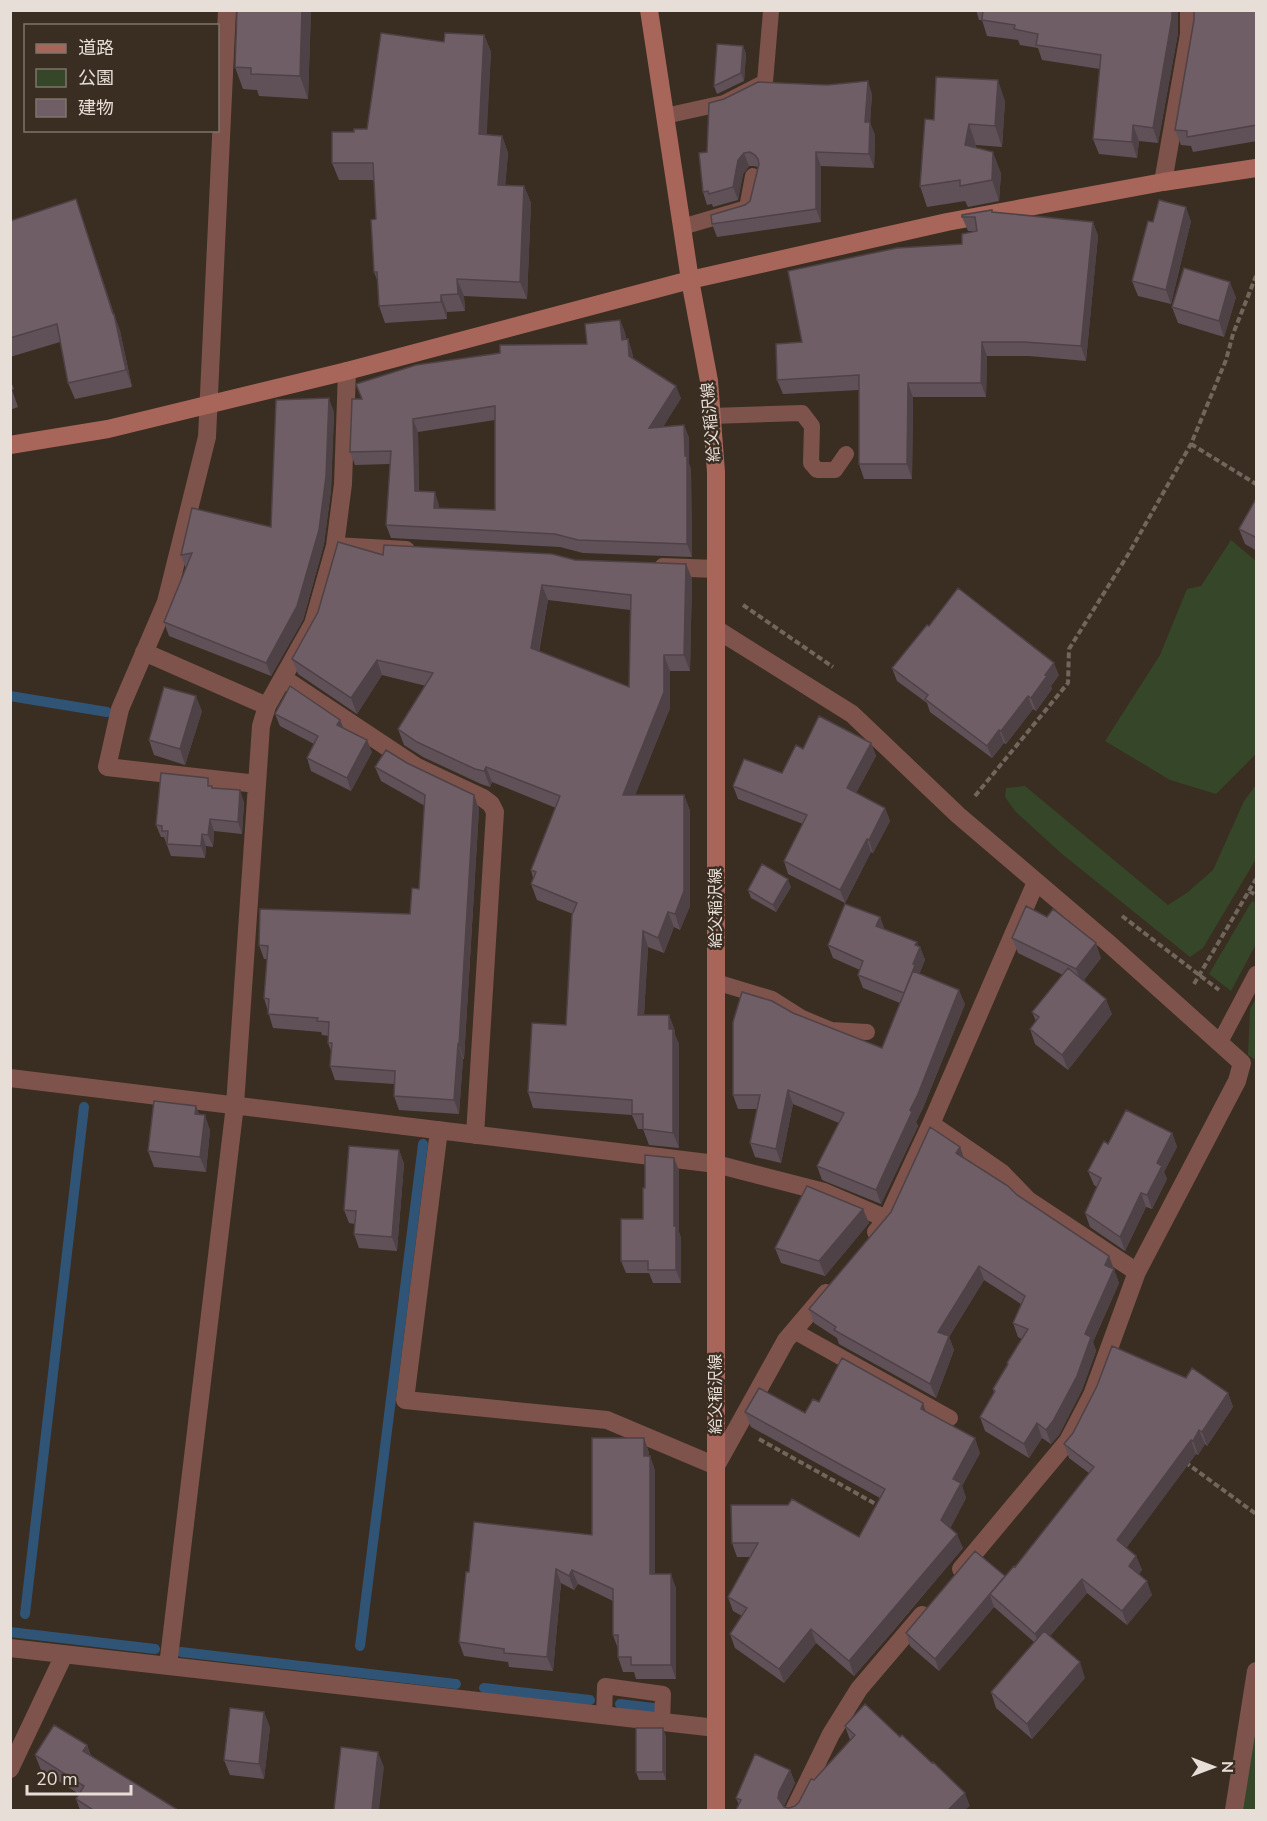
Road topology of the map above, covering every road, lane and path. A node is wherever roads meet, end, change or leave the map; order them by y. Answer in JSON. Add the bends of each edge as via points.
{"nodes":[{"id":1,"x":227,"y":10,"type":"edge"},
{"id":2,"x":649,"y":10,"type":"edge"},
{"id":3,"x":1189,"y":10,"type":"edge"},
{"id":4,"x":771,"y":11,"type":"edge"},
{"id":5,"x":665,"y":116,"type":"junction"},
{"id":6,"x":1257,"y":168,"type":"edge"},
{"id":7,"x":753,"y":176,"type":"edge"},
{"id":8,"x":1164,"y":182,"type":"junction"},
{"id":9,"x":682,"y":227,"type":"junction"},
{"id":10,"x":1257,"y":276,"type":"edge"},
{"id":11,"x":690,"y":280,"type":"junction"},
{"id":12,"x":347,"y":371,"type":"junction"},
{"id":13,"x":209,"y":405,"type":"junction"},
{"id":14,"x":711,"y":416,"type":"junction"},
{"id":15,"x":1191,"y":444,"type":"junction"},
{"id":16,"x":10,"y":446,"type":"edge"},
{"id":17,"x":846,"y":454,"type":"dead end"},
{"id":18,"x":1257,"y":484,"type":"edge"},
{"id":19,"x":335,"y":546,"type":"junction"},
{"id":20,"x":418,"y":551,"type":"edge"},
{"id":21,"x":648,"y":567,"type":"edge"},
{"id":22,"x":716,"y":569,"type":"junction"},
{"id":23,"x":716,"y":629,"type":"junction"},
{"id":24,"x":144,"y":652,"type":"junction"},
{"id":25,"x":283,"y":678,"type":"junction"},
{"id":26,"x":267,"y":706,"type":"junction"},
{"id":27,"x":257,"y":784,"type":"junction"},
{"id":28,"x":958,"y":815,"type":"junction"},
{"id":29,"x":1257,"y":879,"type":"edge"},
{"id":30,"x":1036,"y":882,"type":"junction"},
{"id":31,"x":1249,"y":891,"type":"junction"},
{"id":32,"x":1257,"y":895,"type":"edge"},
{"id":33,"x":1257,"y":974,"type":"edge"},
{"id":34,"x":716,"y":982,"type":"junction"},
{"id":35,"x":1180,"y":1007,"type":"junction"},
{"id":36,"x":867,"y":1032,"type":"dead end"},
{"id":37,"x":1220,"y":1042,"type":"junction"},
{"id":38,"x":10,"y":1078,"type":"edge"},
{"id":39,"x":235,"y":1106,"type":"junction"},
{"id":40,"x":931,"y":1124,"type":"junction"},
{"id":41,"x":439,"y":1130,"type":"junction"},
{"id":42,"x":475,"y":1135,"type":"junction"},
{"id":43,"x":716,"y":1164,"type":"junction"},
{"id":44,"x":887,"y":1219,"type":"junction"},
{"id":45,"x":865,"y":1245,"type":"edge"},
{"id":46,"x":1137,"y":1272,"type":"junction"},
{"id":47,"x":837,"y":1280,"type":"edge"},
{"id":48,"x":794,"y":1331,"type":"junction"},
{"id":49,"x":950,"y":1418,"type":"dead end"},
{"id":50,"x":738,"y":1427,"type":"junction"},
{"id":51,"x":1179,"y":1458,"type":"edge"},
{"id":52,"x":716,"y":1466,"type":"junction"},
{"id":53,"x":889,"y":1512,"type":"edge"},
{"id":54,"x":1257,"y":1514,"type":"edge"},
{"id":55,"x":948,"y":1583,"type":"edge"},
{"id":56,"x":933,"y":1601,"type":"edge"},
{"id":57,"x":10,"y":1648,"type":"edge"},
{"id":58,"x":64,"y":1654,"type":"junction"},
{"id":59,"x":168,"y":1666,"type":"junction"},
{"id":60,"x":1257,"y":1671,"type":"edge"},
{"id":61,"x":604,"y":1716,"type":"junction"},
{"id":62,"x":662,"y":1722,"type":"junction"},
{"id":63,"x":716,"y":1728,"type":"junction"},
{"id":64,"x":10,"y":1769,"type":"edge"},
{"id":65,"x":716,"y":1810,"type":"edge"},
{"id":66,"x":794,"y":1810,"type":"edge"},
{"id":67,"x":1234,"y":1810,"type":"edge"}],
"edges":[{"from":1,"to":13,"type":"street"},
{"from":2,"to":5,"type":"main road","name":"給父稲沢線"},
{"from":3,"to":8,"type":"street","via":[[1190,34]]},
{"from":4,"to":5,"type":"lane","via":[[765,82],[724,103]]},
{"from":5,"to":9,"type":"main road","name":"給父稲沢線"},
{"from":6,"to":8,"type":"main road"},
{"from":7,"to":9,"type":"lane","via":[[747,208]]},
{"from":8,"to":11,"type":"main road","via":[[947,222]]},
{"from":9,"to":11,"type":"main road","name":"給父稲沢線"},
{"from":10,"to":15,"type":"path"},
{"from":11,"to":12,"type":"main road"},
{"from":11,"to":14,"type":"main road","name":"給父稲沢線","via":[[709,381]]},
{"from":12,"to":13,"type":"main road"},
{"from":12,"to":19,"type":"street","via":[[343,484]]},
{"from":13,"to":16,"type":"main road","via":[[108,429]]},
{"from":13,"to":24,"type":"street","via":[[207,437],[166,602]]},
{"from":14,"to":17,"type":"lane","via":[[802,413],[812,426],[812,463],[817,470],[835,470]]},
{"from":14,"to":22,"type":"main road","name":"給父稲沢線","via":[[716,472]]},
{"from":15,"to":18,"type":"path"},
{"from":15,"to":28,"type":"path","via":[[1069,649],[1068,683]]},
{"from":19,"to":20,"type":"street"},
{"from":19,"to":25,"type":"street","via":[[313,624]]},
{"from":21,"to":22,"type":"street"},
{"from":22,"to":23,"type":"main road","name":"給父稲沢線"},
{"from":23,"to":28,"type":"street","via":[[852,714]]},
{"from":23,"to":34,"type":"main road","name":"給父稲沢線"},
{"from":24,"to":26,"type":"street"},
{"from":24,"to":27,"type":"street","via":[[120,709],[107,767]]},
{"from":25,"to":26,"type":"street"},
{"from":25,"to":42,"type":"street","via":[[417,767],[483,798],[495,812]]},
{"from":26,"to":27,"type":"street","via":[[261,726]]},
{"from":27,"to":39,"type":"street"},
{"from":28,"to":30,"type":"street"},
{"from":29,"to":31,"type":"path"},
{"from":30,"to":35,"type":"street"},
{"from":30,"to":40,"type":"street"},
{"from":31,"to":32,"type":"path"},
{"from":31,"to":35,"type":"path"},
{"from":33,"to":37,"type":"lane"},
{"from":34,"to":36,"type":"lane","via":[[772,999],[831,1030]]},
{"from":34,"to":43,"type":"main road","name":"給父稲沢線"},
{"from":35,"to":37,"type":"street"},
{"from":37,"to":46,"type":"street","via":[[1242,1063],[1237,1081]]},
{"from":38,"to":39,"type":"street"},
{"from":39,"to":41,"type":"street"},
{"from":39,"to":59,"type":"street"},
{"from":40,"to":44,"type":"street"},
{"from":40,"to":46,"type":"street","via":[[1002,1173],[1028,1200]]},
{"from":41,"to":42,"type":"street"},
{"from":41,"to":52,"type":"street","via":[[405,1400],[608,1420]]},
{"from":42,"to":43,"type":"street"},
{"from":43,"to":44,"type":"street","via":[[824,1192]]},
{"from":43,"to":52,"type":"main road","name":"給父稲沢線"},
{"from":44,"to":45,"type":"street"},
{"from":46,"to":55,"type":"street","via":[[1092,1395],[1068,1441]]},
{"from":47,"to":48,"type":"street"},
{"from":48,"to":49,"type":"lane"},
{"from":48,"to":50,"type":"street"},
{"from":50,"to":52,"type":"street"},
{"from":50,"to":53,"type":"path"},
{"from":51,"to":54,"type":"path"},
{"from":52,"to":63,"type":"main road","name":"給父稲沢線"},
{"from":56,"to":66,"type":"street","via":[[860,1689],[831,1734]]},
{"from":57,"to":58,"type":"street"},
{"from":58,"to":59,"type":"street"},
{"from":58,"to":64,"type":"street"},
{"from":59,"to":61,"type":"street"},
{"from":60,"to":67,"type":"street"},
{"from":61,"to":62,"type":"street"},
{"from":61,"to":62,"type":"lane","via":[[605,1686],[663,1694]]},
{"from":62,"to":63,"type":"street"},
{"from":63,"to":65,"type":"main road","name":"給父稲沢線"}]}
